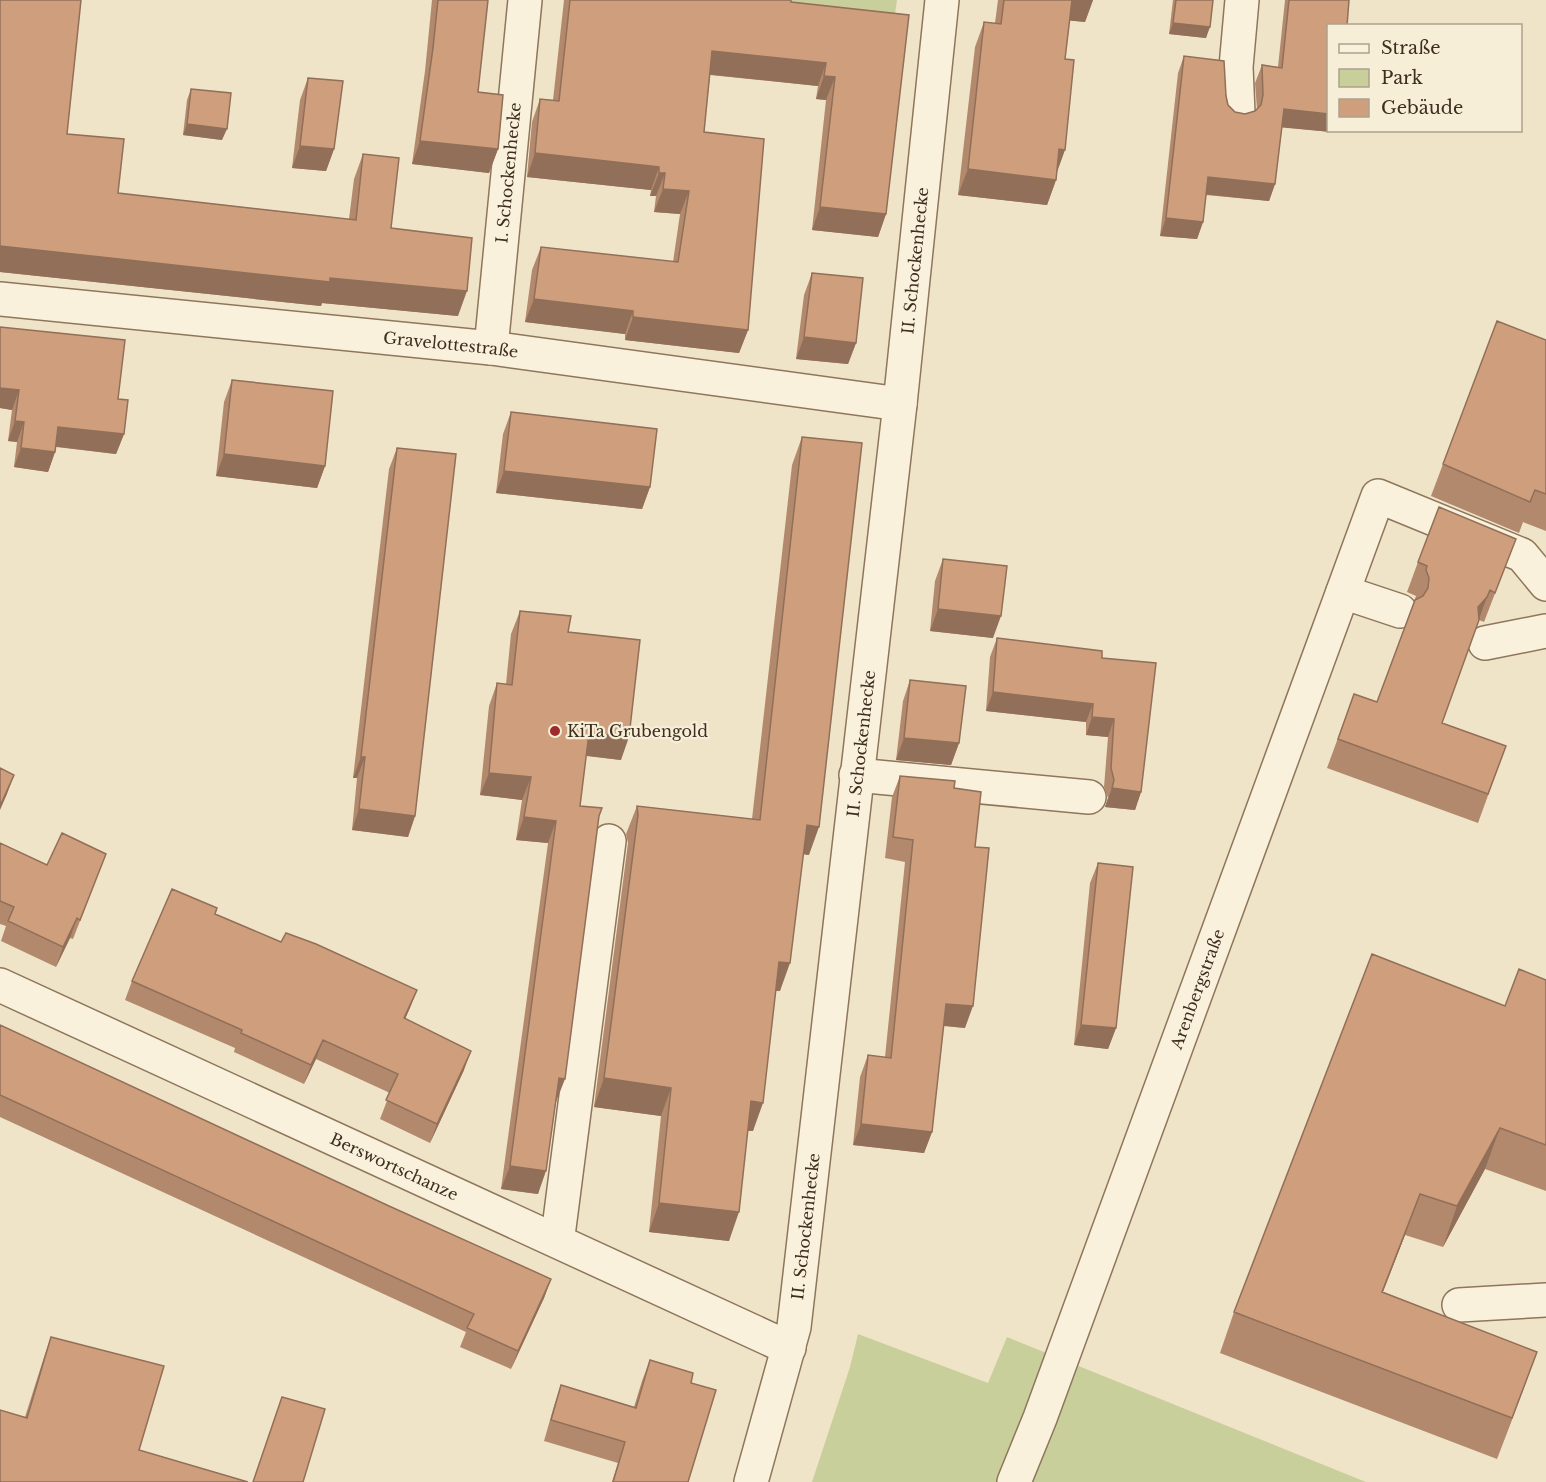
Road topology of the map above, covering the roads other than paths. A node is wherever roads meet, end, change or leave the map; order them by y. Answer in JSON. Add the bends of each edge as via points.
{"nodes":[{"id":1,"x":525,"y":0,"type":"edge"},
{"id":2,"x":942,"y":0,"type":"edge"},
{"id":3,"x":1242,"y":0,"type":"edge"},
{"id":4,"x":1238,"y":112,"type":"edge"},
{"id":5,"x":0,"y":299,"type":"edge"},
{"id":6,"x":491,"y":348,"type":"junction"},
{"id":7,"x":900,"y":404,"type":"junction"},
{"id":8,"x":1546,"y":584,"type":"edge"},
{"id":9,"x":1343,"y":591,"type":"junction"},
{"id":10,"x":1400,"y":611,"type":"dead end"},
{"id":11,"x":1546,"y":631,"type":"edge"},
{"id":12,"x":1485,"y":643,"type":"dead end"},
{"id":13,"x":856,"y":775,"type":"junction"},
{"id":14,"x":1089,"y":797,"type":"dead end"},
{"id":15,"x":609,"y":841,"type":"dead end"},
{"id":16,"x":0,"y":985,"type":"edge"},
{"id":17,"x":554,"y":1238,"type":"junction"},
{"id":18,"x":1546,"y":1300,"type":"edge"},
{"id":19,"x":1460,"y":1305,"type":"dead end"},
{"id":20,"x":789,"y":1348,"type":"junction"},
{"id":21,"x":751,"y":1482,"type":"edge"},
{"id":22,"x":1014,"y":1482,"type":"edge"}],
"edges":[{"from":1,"to":6,"type":"street","name":"I. Schockenhecke"},
{"from":2,"to":7,"type":"street","name":"II. Schockenhecke"},
{"from":3,"to":4,"type":"street","via":[[1236,67]]},
{"from":5,"to":6,"type":"street","name":"Gravelottestraße"},
{"from":6,"to":7,"type":"street","name":"Gravelottestraße"},
{"from":7,"to":13,"type":"street","name":"II. Schockenhecke"},
{"from":8,"to":9,"type":"street","name":"Arenbergstraße","via":[[1522,555],[1378,496]]},
{"from":9,"to":10,"type":"street"},
{"from":9,"to":22,"type":"street","name":"Arenbergstraße"},
{"from":11,"to":12,"type":"street"},
{"from":13,"to":14,"type":"street"},
{"from":13,"to":20,"type":"street","name":"II. Schockenhecke"},
{"from":15,"to":17,"type":"street","via":[[559,1227]]},
{"from":16,"to":17,"type":"street","name":"Berswortschanze"},
{"from":17,"to":20,"type":"street","name":"Berswortschanze"},
{"from":18,"to":19,"type":"street"},
{"from":20,"to":21,"type":"street","name":"II. Schockenhecke"}]}
